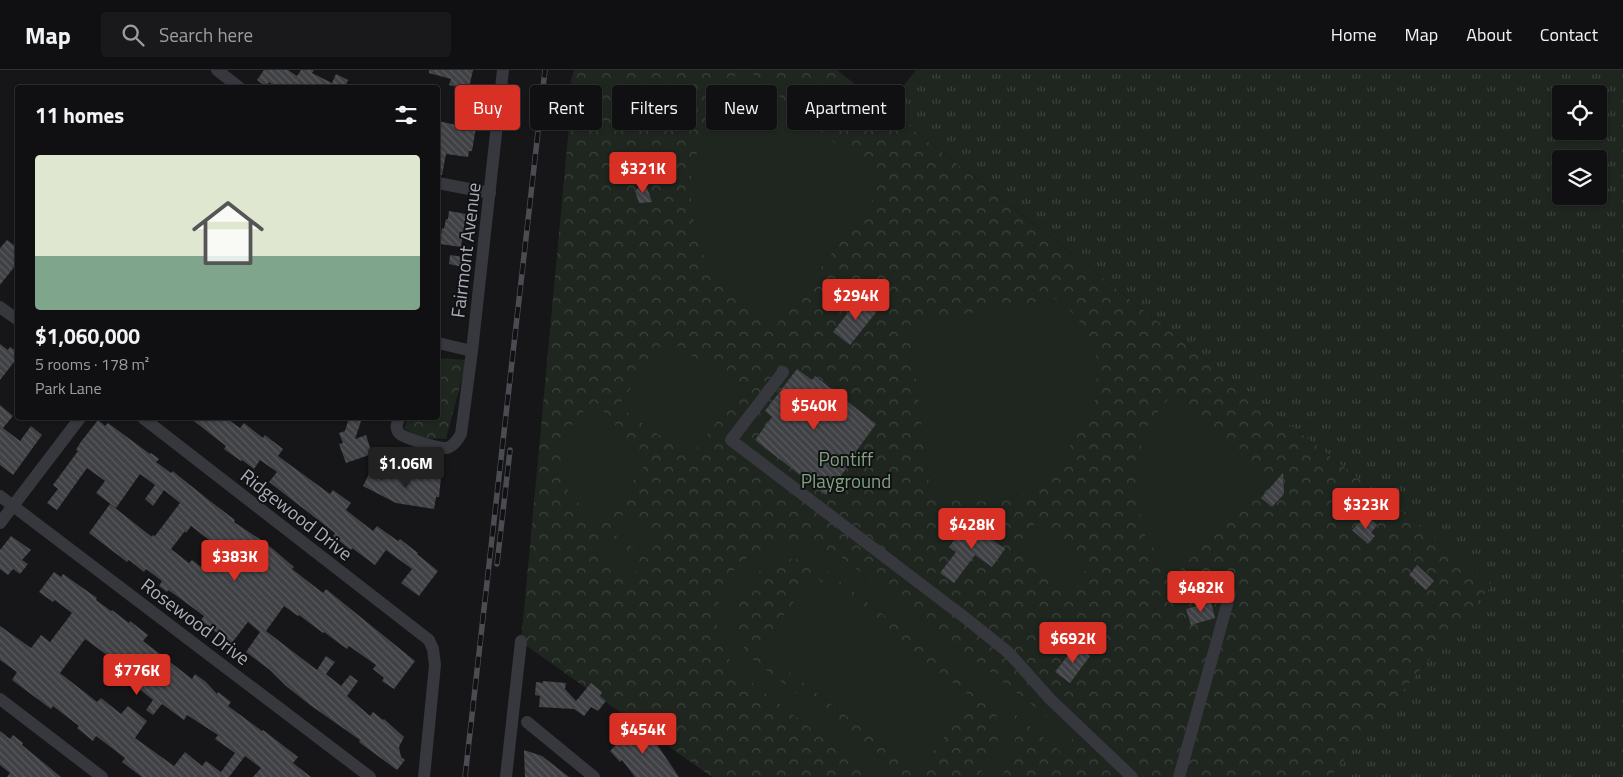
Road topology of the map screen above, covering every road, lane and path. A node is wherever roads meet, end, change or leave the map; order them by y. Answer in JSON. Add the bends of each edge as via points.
{"nodes":[{"id":1,"x":216,"y":70,"type":"edge"},
{"id":2,"x":503,"y":70,"type":"edge"},
{"id":3,"x":236,"y":85,"type":"edge"},
{"id":4,"x":440,"y":183,"type":"edge"},
{"id":5,"x":490,"y":194,"type":"junction"},
{"id":6,"x":0,"y":307,"type":"edge"},
{"id":7,"x":15,"y":318,"type":"edge"},
{"id":8,"x":440,"y":343,"type":"edge"},
{"id":9,"x":472,"y":351,"type":"junction"},
{"id":10,"x":782,"y":372,"type":"dead end"},
{"id":11,"x":78,"y":420,"type":"edge"},
{"id":12,"x":146,"y":420,"type":"edge"},
{"id":13,"x":398,"y":420,"type":"edge"},
{"id":14,"x":0,"y":496,"type":"edge"},
{"id":15,"x":13,"y":506,"type":"junction"},
{"id":16,"x":0,"y":523,"type":"edge"},
{"id":17,"x":1230,"y":594,"type":"dead end"},
{"id":18,"x":521,"y":642,"type":"dead end"},
{"id":19,"x":0,"y":699,"type":"edge"},
{"id":20,"x":528,"y":722,"type":"dead end"},
{"id":21,"x":102,"y":777,"type":"edge"},
{"id":22,"x":370,"y":777,"type":"edge"},
{"id":23,"x":424,"y":777,"type":"edge"},
{"id":24,"x":506,"y":777,"type":"edge"},
{"id":25,"x":594,"y":777,"type":"edge"},
{"id":26,"x":1132,"y":777,"type":"edge"},
{"id":27,"x":1179,"y":777,"type":"edge"}],
"edges":[{"from":1,"to":3,"type":"street"},
{"from":2,"to":5,"type":"street","name":"Fairmont Avenue"},
{"from":4,"to":5,"type":"street"},
{"from":5,"to":9,"type":"street","name":"Fairmont Avenue"},
{"from":6,"to":7,"type":"street"},
{"from":8,"to":9,"type":"street"},
{"from":9,"to":13,"type":"street","name":"Fairmont Avenue","via":[[461,434],[454,445],[446,448],[411,440],[399,432],[396,426]]},
{"from":10,"to":26,"type":"street","via":[[731,440],[1009,653],[1050,699]]},
{"from":11,"to":15,"type":"street"},
{"from":12,"to":23,"type":"street","name":"Ridgewood Drive","via":[[429,640],[435,665]]},
{"from":14,"to":15,"type":"street","name":"Rosewood Drive"},
{"from":15,"to":16,"type":"street"},
{"from":15,"to":22,"type":"street","name":"Rosewood Drive"},
{"from":17,"to":27,"type":"street"},
{"from":18,"to":24,"type":"street"},
{"from":19,"to":21,"type":"street"},
{"from":20,"to":25,"type":"street"}]}
